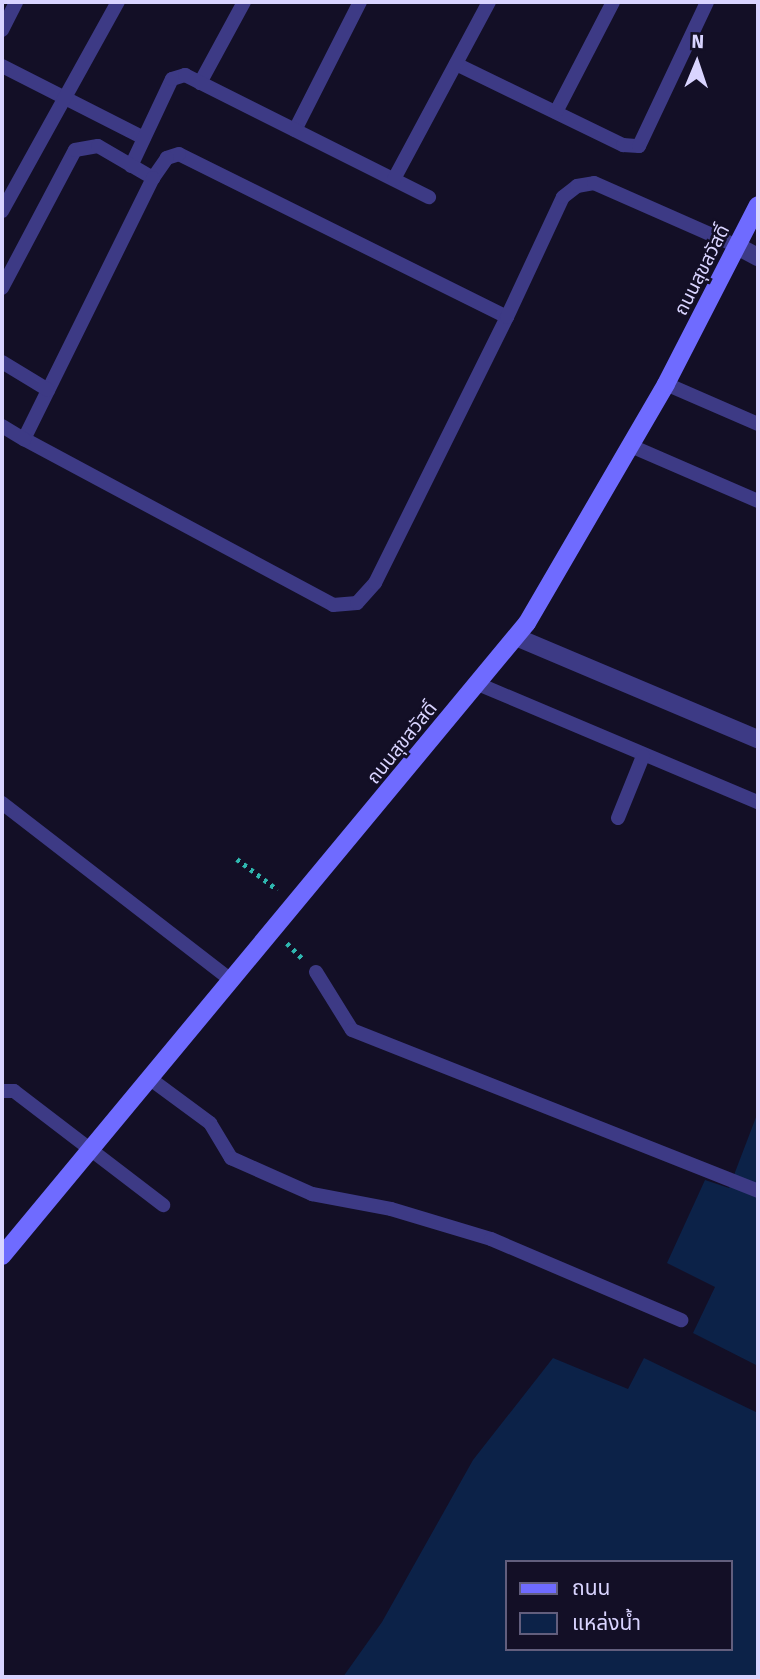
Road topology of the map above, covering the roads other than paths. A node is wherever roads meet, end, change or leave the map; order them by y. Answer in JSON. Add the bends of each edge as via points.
{"nodes":[{"id":1,"x":16,"y":2,"type":"edge"},
{"id":2,"x":118,"y":2,"type":"edge"},
{"id":3,"x":244,"y":2,"type":"edge"},
{"id":4,"x":360,"y":2,"type":"edge"},
{"id":5,"x":489,"y":2,"type":"edge"},
{"id":6,"x":614,"y":2,"type":"edge"},
{"id":7,"x":707,"y":2,"type":"edge"},
{"id":8,"x":2,"y":30,"type":"edge"},
{"id":9,"x":456,"y":64,"type":"junction"},
{"id":10,"x":2,"y":66,"type":"edge"},
{"id":11,"x":200,"y":83,"type":"junction"},
{"id":12,"x":64,"y":97,"type":"junction"},
{"id":13,"x":556,"y":113,"type":"junction"},
{"id":14,"x":295,"y":130,"type":"junction"},
{"id":15,"x":144,"y":138,"type":"junction"},
{"id":16,"x":131,"y":166,"type":"junction"},
{"id":17,"x":153,"y":178,"type":"junction"},
{"id":18,"x":394,"y":179,"type":"junction"},
{"id":19,"x":429,"y":197,"type":"dead end"},
{"id":20,"x":758,"y":205,"type":"edge"},
{"id":21,"x":2,"y":211,"type":"edge"},
{"id":22,"x":737,"y":246,"type":"junction"},
{"id":23,"x":758,"y":257,"type":"edge"},
{"id":24,"x":2,"y":288,"type":"edge"},
{"id":25,"x":507,"y":317,"type":"junction"},
{"id":26,"x":2,"y":362,"type":"edge"},
{"id":27,"x":666,"y":384,"type":"junction"},
{"id":28,"x":48,"y":390,"type":"junction"},
{"id":29,"x":758,"y":424,"type":"edge"},
{"id":30,"x":2,"y":426,"type":"edge"},
{"id":31,"x":24,"y":439,"type":"junction"},
{"id":32,"x":631,"y":446,"type":"junction"},
{"id":33,"x":758,"y":501,"type":"edge"},
{"id":34,"x":516,"y":637,"type":"junction"},
{"id":35,"x":478,"y":684,"type":"junction"},
{"id":36,"x":758,"y":739,"type":"edge"},
{"id":37,"x":643,"y":756,"type":"junction"},
{"id":38,"x":758,"y":802,"type":"edge"},
{"id":39,"x":2,"y":803,"type":"edge"},
{"id":40,"x":618,"y":817,"type":"dead end"},
{"id":41,"x":316,"y":972,"type":"road end"},
{"id":42,"x":232,"y":981,"type":"junction"},
{"id":43,"x":149,"y":1079,"type":"junction"},
{"id":44,"x":2,"y":1091,"type":"edge"},
{"id":45,"x":92,"y":1149,"type":"junction"},
{"id":46,"x":758,"y":1191,"type":"edge"},
{"id":47,"x":163,"y":1205,"type":"dead end"},
{"id":48,"x":8,"y":1238,"type":"edge"},
{"id":49,"x":2,"y":1256,"type":"edge"},
{"id":50,"x":681,"y":1320,"type":"dead end"}],
"edges":[{"from":1,"to":8,"type":"lane"},
{"from":2,"to":12,"type":"lane"},
{"from":3,"to":11,"type":"lane"},
{"from":4,"to":14,"type":"lane"},
{"from":5,"to":9,"type":"lane"},
{"from":6,"to":13,"type":"lane"},
{"from":7,"to":13,"type":"lane","via":[[639,146],[623,145]]},
{"from":9,"to":13,"type":"lane"},
{"from":9,"to":18,"type":"lane"},
{"from":10,"to":12,"type":"lane"},
{"from":11,"to":14,"type":"lane"},
{"from":11,"to":15,"type":"lane","via":[[185,75],[172,79]]},
{"from":12,"to":15,"type":"lane"},
{"from":12,"to":21,"type":"lane"},
{"from":14,"to":18,"type":"lane"},
{"from":15,"to":16,"type":"lane"},
{"from":16,"to":17,"type":"lane"},
{"from":16,"to":24,"type":"lane","via":[[98,146],[75,150]]},
{"from":17,"to":25,"type":"lane","via":[[167,158],[180,154],[195,158]]},
{"from":17,"to":28,"type":"lane"},
{"from":18,"to":19,"type":"lane"},
{"from":20,"to":22,"type":"main road","name":"ถนนสุขสวัสดิ์"},
{"from":22,"to":23,"type":"street"},
{"from":22,"to":25,"type":"lane","via":[[594,183],[577,186],[563,197]]},
{"from":22,"to":27,"type":"main road","name":"ถนนสุขสวัสดิ์"},
{"from":25,"to":31,"type":"lane","via":[[375,583],[358,603],[334,604]]},
{"from":26,"to":28,"type":"lane"},
{"from":27,"to":29,"type":"lane"},
{"from":27,"to":32,"type":"main road","name":"ถนนสุขสวัสดิ์"},
{"from":28,"to":31,"type":"lane"},
{"from":30,"to":31,"type":"lane"},
{"from":32,"to":33,"type":"lane"},
{"from":32,"to":34,"type":"main road","name":"ถนนสุขสวัสดิ์","via":[[560,574]]},
{"from":34,"to":35,"type":"main road","name":"ถนนสุขสวัสดิ์"},
{"from":34,"to":36,"type":"street"},
{"from":35,"to":37,"type":"lane"},
{"from":35,"to":42,"type":"main road","name":"ถนนสุขสวัสดิ์"},
{"from":37,"to":38,"type":"lane"},
{"from":37,"to":40,"type":"lane"},
{"from":39,"to":42,"type":"lane"},
{"from":41,"to":46,"type":"lane","via":[[352,1030]]},
{"from":42,"to":43,"type":"main road","name":"ถนนสุขสวัสดิ์"},
{"from":43,"to":45,"type":"main road","name":"ถนนสุขสวัสดิ์"},
{"from":43,"to":50,"type":"lane","via":[[210,1123],[231,1158],[312,1194],[391,1209],[491,1239]]},
{"from":44,"to":45,"type":"lane","via":[[15,1091]]},
{"from":45,"to":47,"type":"lane"},
{"from":45,"to":48,"type":"main road","name":"ถนนสุขสวัสดิ์"},
{"from":48,"to":49,"type":"main road","name":"ถนนสุขสวัสดิ์"}]}
